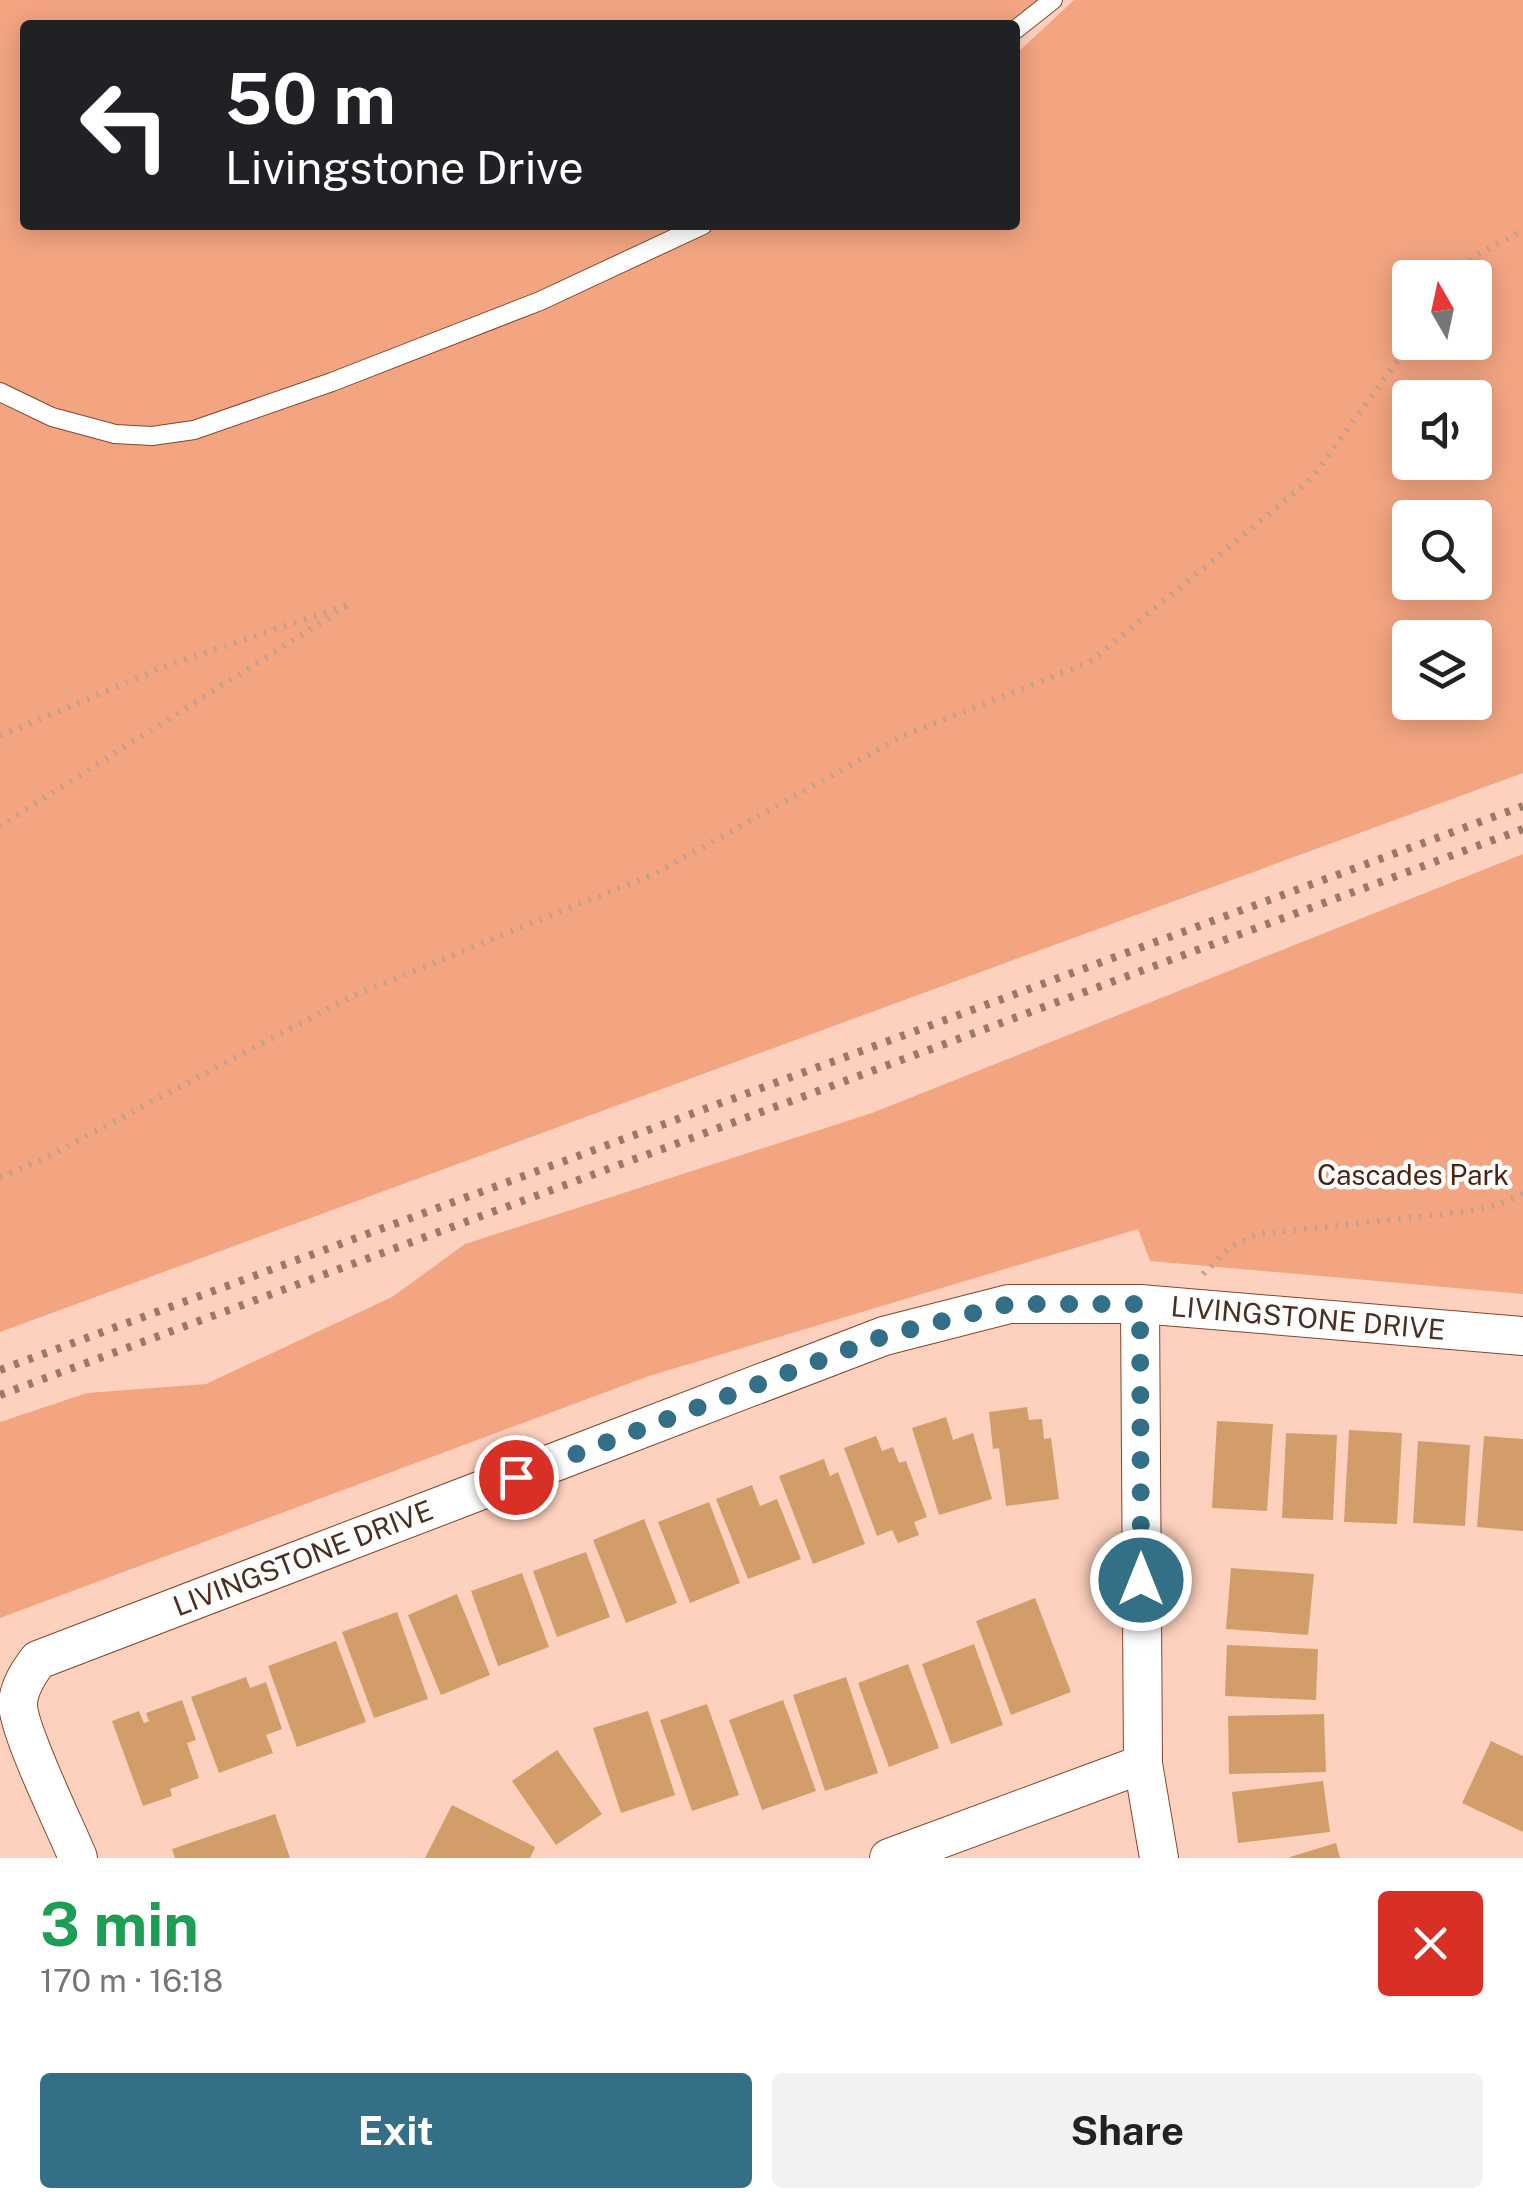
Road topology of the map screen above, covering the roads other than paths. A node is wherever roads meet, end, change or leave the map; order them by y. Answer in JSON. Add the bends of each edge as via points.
{"nodes":[{"id":1,"x":1053,"y":0,"type":"edge"},
{"id":2,"x":1020,"y":26,"type":"edge"},
{"id":3,"x":693,"y":230,"type":"edge"},
{"id":4,"x":0,"y":392,"type":"edge"},
{"id":5,"x":1155,"y":1306,"type":"junction"},
{"id":6,"x":1523,"y":1336,"type":"edge"},
{"id":7,"x":1143,"y":1764,"type":"junction"},
{"id":8,"x":78,"y":1858,"type":"edge"},
{"id":9,"x":889,"y":1858,"type":"edge"},
{"id":10,"x":1159,"y":1858,"type":"edge"}],
"edges":[{"from":1,"to":2,"type":"lane"},
{"from":3,"to":4,"type":"lane","via":[[540,302],[194,430],[115,434],[52,417]]},
{"from":5,"to":6,"type":"street","name":"LIVINGSTONE DRIVE"},
{"from":5,"to":7,"type":"street"},
{"from":5,"to":8,"type":"street","name":"LIVINGSTONE DRIVE","via":[[1009,1304],[884,1336],[38,1660],[18,1704]]},
{"from":7,"to":9,"type":"street"},
{"from":7,"to":10,"type":"street"}]}
